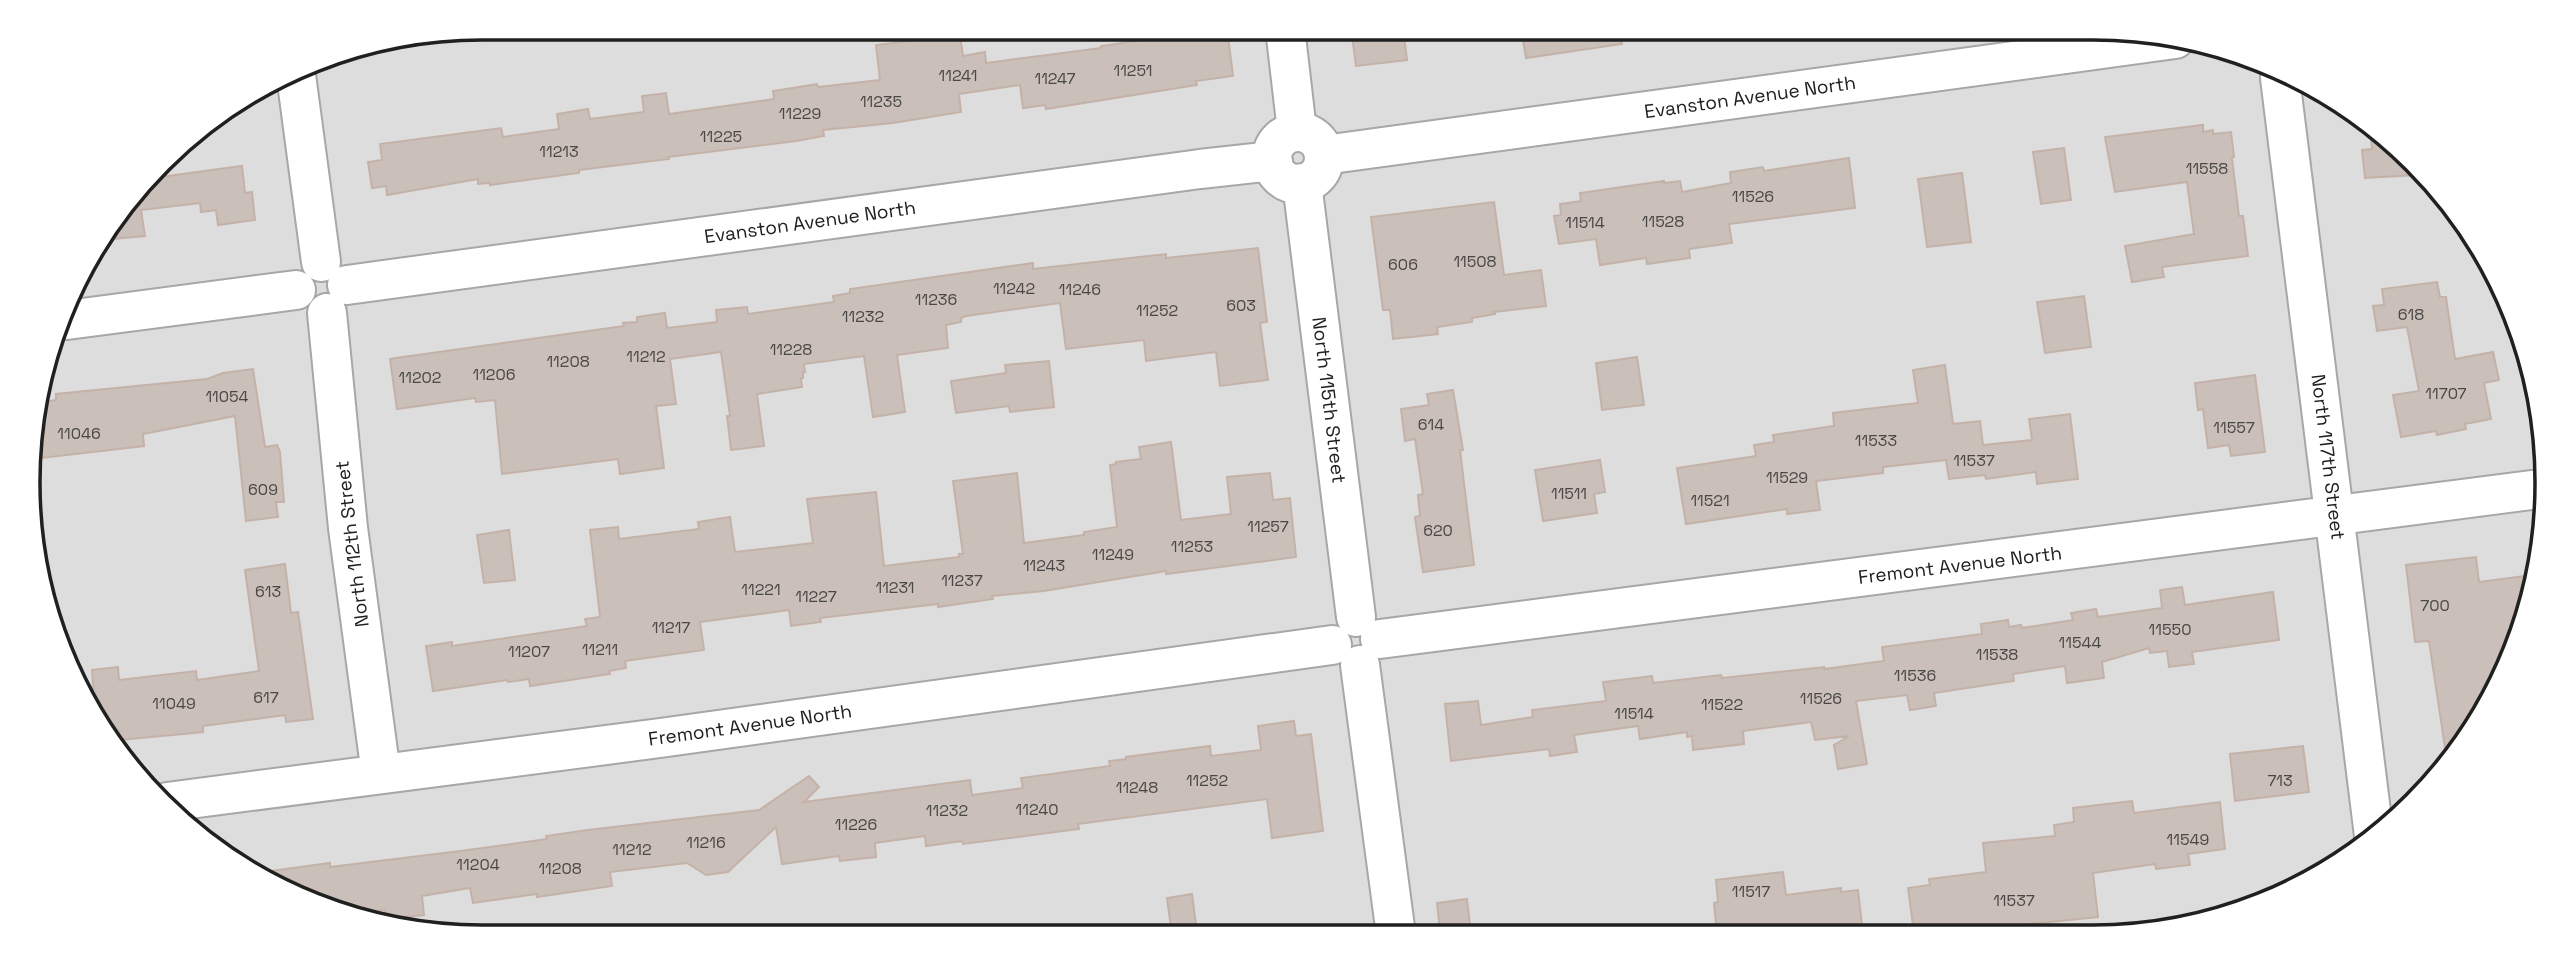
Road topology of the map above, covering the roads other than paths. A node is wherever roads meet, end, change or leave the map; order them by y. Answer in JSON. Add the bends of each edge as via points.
{"nodes":[{"id":1,"x":1286,"y":40,"type":"edge"},
{"id":2,"x":2143,"y":43,"type":"edge"},
{"id":3,"x":297,"y":81,"type":"edge"},
{"id":4,"x":2281,"y":83,"type":"edge"},
{"id":5,"x":1299,"y":158,"type":"junction"},
{"id":6,"x":332,"y":286,"type":"junction"},
{"id":7,"x":72,"y":319,"type":"edge"},
{"id":8,"x":2535,"y":490,"type":"edge"},
{"id":9,"x":2336,"y":517,"type":"junction"},
{"id":10,"x":1357,"y":641,"type":"junction"},
{"id":11,"x":381,"y":774,"type":"junction"},
{"id":12,"x":176,"y":801,"type":"edge"},
{"id":13,"x":2373,"y":824,"type":"edge"},
{"id":14,"x":1395,"y":925,"type":"edge"}],
"edges":[{"from":1,"to":5,"type":"street","name":"North 115th Street"},
{"from":2,"to":5,"type":"street","name":"Evanston Avenue North"},
{"from":3,"to":6,"type":"street","name":"North 112th Street"},
{"from":4,"to":9,"type":"street","name":"North 117th Street"},
{"from":5,"to":6,"type":"street","name":"Evanston Avenue North"},
{"from":5,"to":10,"type":"street","name":"North 115th Street"},
{"from":6,"to":7,"type":"street","via":[[307,265],[297,279],[296,290]]},
{"from":6,"to":11,"type":"street","name":"North 112th Street","via":[[348,528]]},
{"from":8,"to":9,"type":"street","name":"Fremont Avenue North"},
{"from":9,"to":10,"type":"street","name":"Fremont Avenue North"},
{"from":9,"to":13,"type":"street","name":"North 117th Street"},
{"from":10,"to":11,"type":"street","name":"Fremont Avenue North"},
{"from":10,"to":14,"type":"street","name":"North 115th Street"},
{"from":11,"to":12,"type":"street","name":"Fremont Avenue North"}]}
